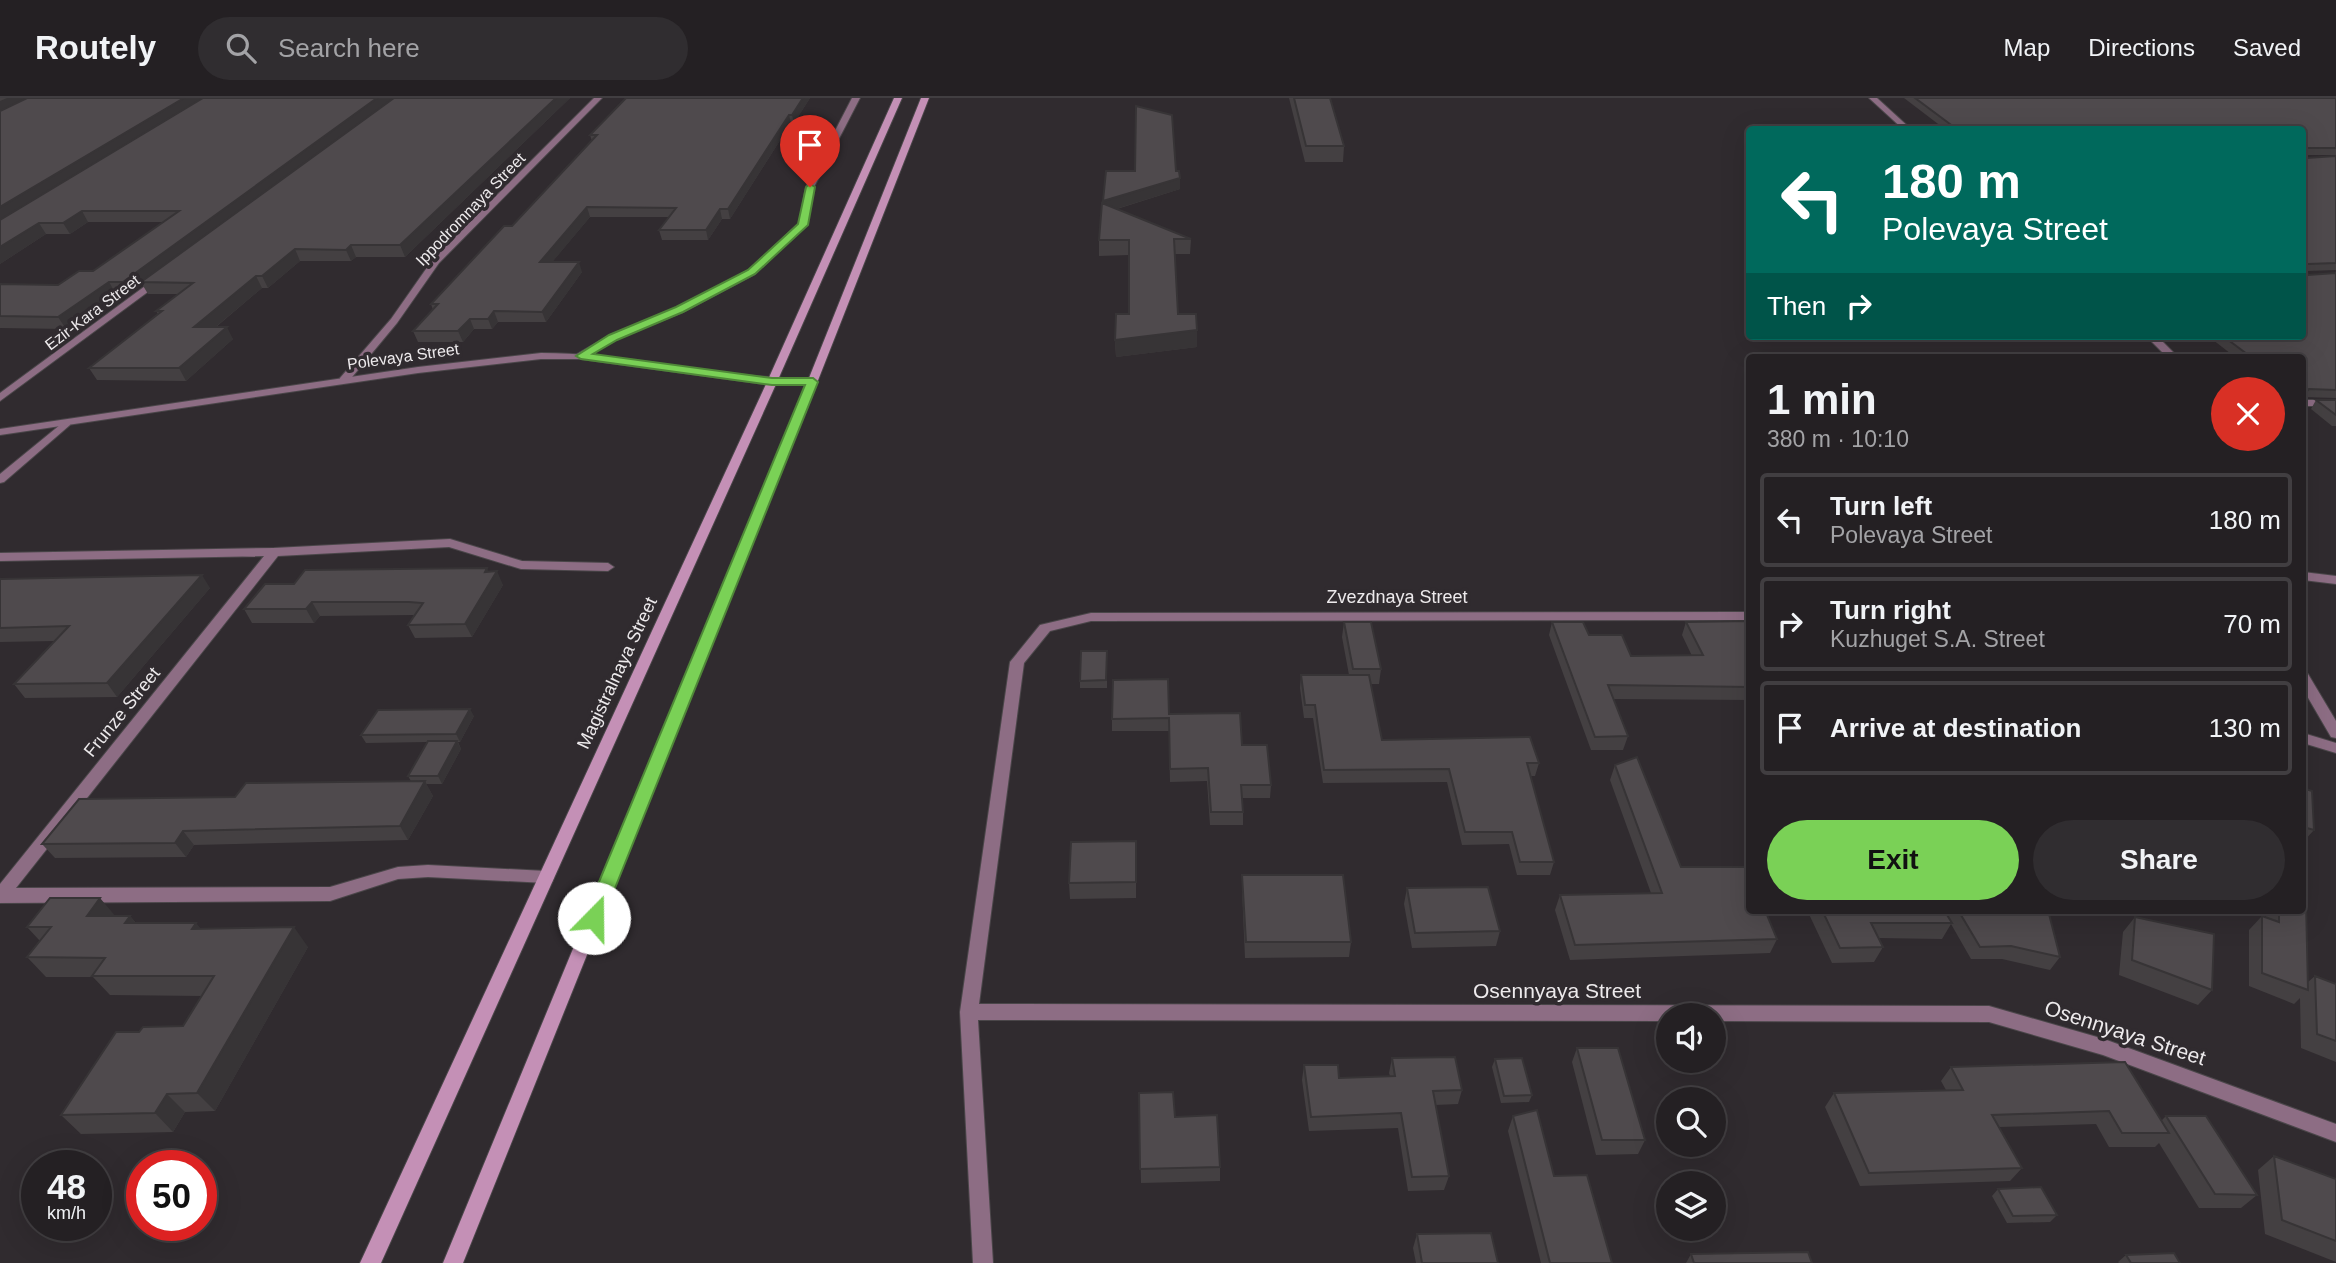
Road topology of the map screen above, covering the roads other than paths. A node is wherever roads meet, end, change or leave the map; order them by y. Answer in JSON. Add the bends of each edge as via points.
{"nodes":[{"id":1,"x":598,"y":98,"type":"edge"},
{"id":2,"x":856,"y":98,"type":"edge"},
{"id":3,"x":898,"y":98,"type":"edge"},
{"id":4,"x":925,"y":98,"type":"edge"},
{"id":5,"x":1873,"y":98,"type":"edge"},
{"id":6,"x":1904,"y":126,"type":"edge"},
{"id":7,"x":168,"y":273,"type":"edge"},
{"id":8,"x":2155,"y":340,"type":"edge"},
{"id":9,"x":2170,"y":354,"type":"edge"},
{"id":10,"x":581,"y":356,"type":"junction"},
{"id":11,"x":344,"y":380,"type":"junction"},
{"id":12,"x":772,"y":382,"type":"junction"},
{"id":13,"x":813,"y":382,"type":"junction"},
{"id":14,"x":0,"y":398,"type":"edge"},
{"id":15,"x":2306,"y":403,"type":"edge"},
{"id":16,"x":2336,"y":403,"type":"edge"},
{"id":17,"x":66,"y":423,"type":"junction"},
{"id":18,"x":0,"y":432,"type":"edge"},
{"id":19,"x":0,"y":480,"type":"edge"},
{"id":20,"x":274,"y":552,"type":"junction"},
{"id":21,"x":0,"y":557,"type":"edge"},
{"id":22,"x":608,"y":567,"type":"dead end"},
{"id":23,"x":2306,"y":576,"type":"edge"},
{"id":24,"x":2336,"y":580,"type":"edge"},
{"id":25,"x":1746,"y":615,"type":"edge"},
{"id":26,"x":2306,"y":682,"type":"edge"},
{"id":27,"x":2336,"y":733,"type":"edge"},
{"id":28,"x":2306,"y":739,"type":"edge"},
{"id":29,"x":2336,"y":748,"type":"edge"},
{"id":30,"x":546,"y":877,"type":"junction"},
{"id":31,"x":0,"y":896,"type":"edge"},
{"id":32,"x":969,"y":1012,"type":"junction"},
{"id":33,"x":2336,"y":1133,"type":"edge"},
{"id":34,"x":370,"y":1263,"type":"edge"},
{"id":35,"x":453,"y":1263,"type":"edge"},
{"id":36,"x":983,"y":1263,"type":"edge"}],
"edges":[{"from":1,"to":11,"type":"street","name":"Ippodromnaya Street","via":[[436,261]]},
{"from":2,"to":10,"type":"street","via":[[810,187],[803,225],[752,272]]},
{"from":3,"to":12,"type":"main road","name":"Magistralnaya Street"},
{"from":4,"to":13,"type":"main road"},
{"from":5,"to":6,"type":"street"},
{"from":7,"to":14,"type":"street","name":"Ezir-Kara Street"},
{"from":8,"to":9,"type":"street"},
{"from":10,"to":11,"type":"street","name":"Polevaya Street","via":[[505,358]]},
{"from":10,"to":12,"type":"street","name":"Polevaya Street"},
{"from":11,"to":17,"type":"street","name":"Polevaya Street"},
{"from":12,"to":13,"type":"street","name":"Polevaya Street"},
{"from":12,"to":30,"type":"main road","name":"Magistralnaya Street"},
{"from":13,"to":35,"type":"main road"},
{"from":15,"to":16,"type":"street"},
{"from":17,"to":18,"type":"street","name":"Polevaya Street"},
{"from":17,"to":19,"type":"street"},
{"from":20,"to":21,"type":"street"},
{"from":20,"to":22,"type":"street","via":[[450,542],[521,565]]},
{"from":20,"to":31,"type":"street","name":"Frunze Street"},
{"from":23,"to":24,"type":"street"},
{"from":25,"to":32,"type":"street","name":"Zvezdnaya Street","via":[[1091,617],[1045,628],[1017,662]]},
{"from":26,"to":27,"type":"street"},
{"from":28,"to":29,"type":"street"},
{"from":30,"to":31,"type":"street","via":[[429,871],[398,873],[330,894]]},
{"from":30,"to":34,"type":"main road","name":"Magistralnaya Street"},
{"from":32,"to":33,"type":"street","name":"Osennyaya Street","via":[[1989,1014],[2104,1047]]},
{"from":32,"to":36,"type":"street"}]}
